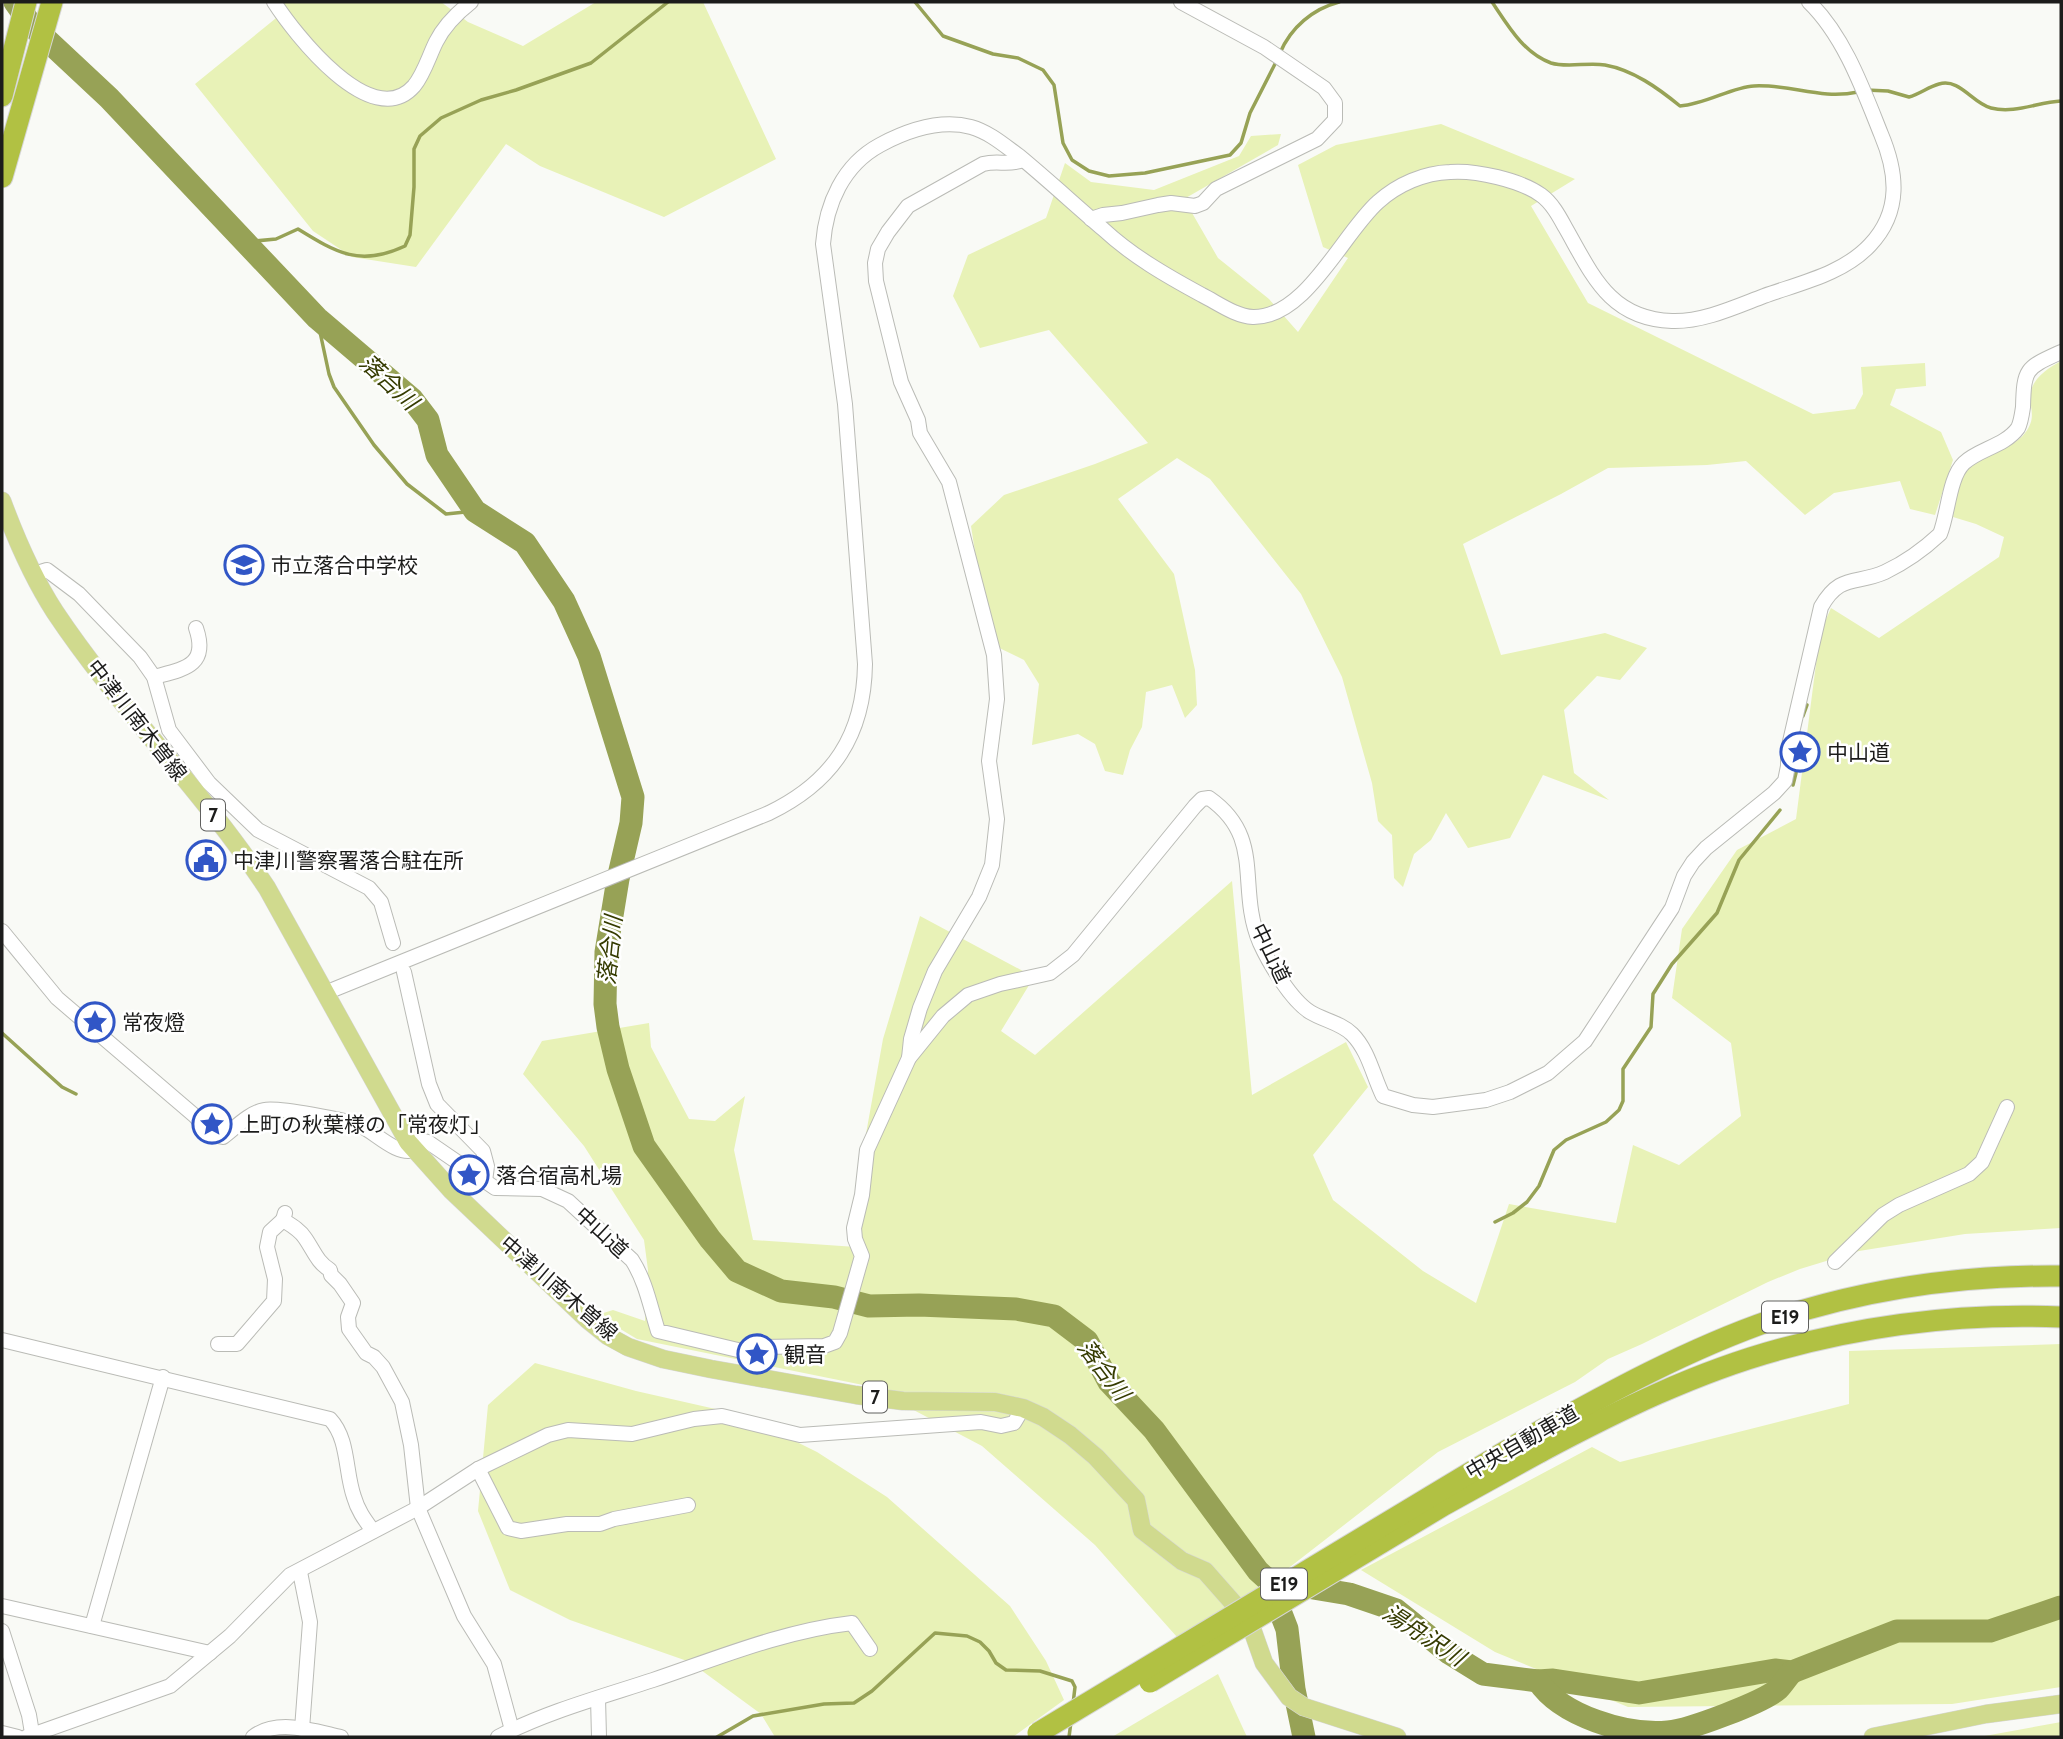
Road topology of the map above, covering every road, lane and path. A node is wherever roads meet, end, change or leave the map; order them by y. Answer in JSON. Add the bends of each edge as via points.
{"nodes":[{"id":1,"x":26,"y":2,"type":"edge"},
{"id":2,"x":52,"y":2,"type":"edge"},
{"id":3,"x":274,"y":2,"type":"edge"},
{"id":4,"x":471,"y":2,"type":"edge"},
{"id":5,"x":1181,"y":2,"type":"edge"},
{"id":6,"x":1809,"y":2,"type":"edge"},
{"id":7,"x":2,"y":96,"type":"edge"},
{"id":8,"x":1023,"y":160,"type":"junction"},
{"id":9,"x":2,"y":177,"type":"edge"},
{"id":10,"x":1091,"y":219,"type":"junction"},
{"id":11,"x":2061,"y":352,"type":"edge"},
{"id":12,"x":2,"y":501,"type":"edge"},
{"id":13,"x":34,"y":574,"type":"junction"},
{"id":14,"x":196,"y":628,"type":"dead end"},
{"id":15,"x":154,"y":677,"type":"junction"},
{"id":16,"x":2,"y":931,"type":"edge"},
{"id":17,"x":393,"y":943,"type":"dead end"},
{"id":18,"x":404,"y":972,"type":"dead end"},
{"id":19,"x":326,"y":993,"type":"junction"},
{"id":20,"x":909,"y":1058,"type":"junction"},
{"id":21,"x":2007,"y":1107,"type":"dead end"},
{"id":22,"x":411,"y":1146,"type":"junction"},
{"id":23,"x":485,"y":1181,"type":"junction"},
{"id":24,"x":1835,"y":1262,"type":"dead end"},
{"id":25,"x":2061,"y":1276,"type":"edge"},
{"id":26,"x":2061,"y":1317,"type":"edge"},
{"id":27,"x":2,"y":1340,"type":"edge"},
{"id":28,"x":218,"y":1344,"type":"dead end"},
{"id":29,"x":163,"y":1377,"type":"junction"},
{"id":30,"x":1023,"y":1408,"type":"junction"},
{"id":31,"x":1535,"y":1444,"type":"junction"},
{"id":32,"x":478,"y":1469,"type":"junction"},
{"id":33,"x":688,"y":1505,"type":"dead end"},
{"id":34,"x":418,"y":1508,"type":"junction"},
{"id":35,"x":373,"y":1531,"type":"junction"},
{"id":36,"x":300,"y":1572,"type":"junction"},
{"id":37,"x":2,"y":1606,"type":"edge"},
{"id":38,"x":92,"y":1626,"type":"junction"},
{"id":39,"x":2,"y":1631,"type":"edge"},
{"id":40,"x":870,"y":1649,"type":"dead end"},
{"id":41,"x":210,"y":1653,"type":"junction"},
{"id":42,"x":598,"y":1698,"type":"junction"},
{"id":43,"x":2061,"y":1704,"type":"edge"},
{"id":44,"x":302,"y":1729,"type":"junction"},
{"id":45,"x":512,"y":1730,"type":"junction"},
{"id":46,"x":1360,"y":1731,"type":"edge"},
{"id":47,"x":2,"y":1733,"type":"edge"},
{"id":48,"x":25,"y":1736,"type":"edge"},
{"id":49,"x":1042,"y":1736,"type":"edge"},
{"id":50,"x":253,"y":1737,"type":"edge"},
{"id":51,"x":341,"y":1737,"type":"edge"},
{"id":52,"x":498,"y":1737,"type":"edge"},
{"id":53,"x":599,"y":1737,"type":"edge"},
{"id":54,"x":1397,"y":1737,"type":"edge"},
{"id":55,"x":1872,"y":1737,"type":"edge"}],
"edges":[{"from":1,"to":7,"type":"highway"},
{"from":2,"to":9,"type":"highway"},
{"from":3,"to":4,"type":"street","via":[[293,30],[344,82],[372,97],[402,94],[414,86],[446,24]]},
{"from":5,"to":10,"type":"street","via":[[1264,47],[1324,88],[1332,98],[1335,120],[1325,133],[1304,146],[1216,188],[1203,203],[1171,203]]},
{"from":6,"to":10,"type":"street","via":[[1824,18],[1873,112],[1891,156],[1894,198],[1873,242],[1858,257],[1721,312],[1672,321],[1643,316],[1617,303],[1599,286],[1542,195],[1481,173],[1436,173],[1390,192],[1365,215],[1293,302],[1261,316],[1237,313],[1178,282]]},
{"from":8,"to":10,"type":"street"},
{"from":8,"to":19,"type":"street","via":[[968,126],[926,126],[874,148],[850,169],[834,193],[825,222],[823,244],[845,404],[865,664],[858,718],[838,758],[814,785],[787,805]]},
{"from":8,"to":20,"type":"street","via":[[1012,165],[983,164],[908,206],[883,241],[875,263],[901,382],[920,433],[948,482],[994,655],[997,699],[989,761],[998,819],[992,865],[936,971],[920,1009]]},
{"from":11,"to":20,"type":"street","name":"中山道","via":[[2030,368],[2024,379],[2019,426],[1962,464],[1956,473],[1940,534],[1886,571],[1836,586],[1828,596],[1821,607],[1782,785],[1693,862],[1672,908],[1585,1041],[1548,1073],[1486,1100],[1433,1107],[1383,1096],[1362,1046],[1350,1032],[1308,1011],[1292,995],[1260,943],[1247,894],[1243,837],[1225,809],[1209,798],[1195,806],[1073,955],[1051,973],[968,995],[943,1016]]},
{"from":12,"to":13,"type":"main road","name":"中津川南木曽線","number":"7"},
{"from":13,"to":15,"type":"street","via":[[47,570],[79,594],[141,657]]},
{"from":13,"to":19,"type":"main road","name":"中津川南木曽線","number":"7","via":[[73,637],[251,865]]},
{"from":14,"to":15,"type":"street","via":[[200,651],[196,660],[182,670]]},
{"from":15,"to":17,"type":"street","via":[[169,730],[209,783],[258,830],[369,888],[381,902]]},
{"from":16,"to":22,"type":"street","name":"中山道","via":[[57,998],[213,1135],[223,1137],[254,1114],[270,1110],[346,1121],[403,1151]]},
{"from":18,"to":23,"type":"street","via":[[433,1094],[437,1104],[483,1151]]},
{"from":19,"to":22,"type":"main road","name":"中津川南木曽線","number":"7"},
{"from":20,"to":23,"type":"street","name":"中山道","via":[[867,1150],[854,1228],[861,1262],[840,1333],[835,1342],[824,1346],[742,1351],[658,1331],[649,1294],[632,1260],[568,1201],[542,1189],[501,1189]]},
{"from":21,"to":24,"type":"street","via":[[1976,1168],[1883,1215]]},
{"from":22,"to":23,"type":"street","name":"中山道","via":[[416,1139],[428,1142]]},
{"from":22,"to":30,"type":"main road","name":"中津川南木曽線","number":"7","via":[[588,1320],[628,1347],[699,1367],[856,1395],[903,1401],[995,1402]]},
{"from":25,"to":31,"type":"highway","name":"中央自動車道","number":"E19","via":[[1899,1288],[1771,1321],[1588,1404]]},
{"from":26,"to":31,"type":"highway","name":"中央自動車道","number":"E19","via":[[1903,1324],[1779,1349]]},
{"from":27,"to":29,"type":"street"},
{"from":28,"to":34,"type":"street","via":[[237,1344],[274,1301],[275,1279],[267,1247],[270,1232],[284,1217],[353,1303],[349,1329],[383,1367],[402,1402]]},
{"from":29,"to":35,"type":"street","via":[[330,1419],[342,1438],[359,1513]]},
{"from":29,"to":38,"type":"street"},
{"from":30,"to":32,"type":"street","via":[[1014,1423],[1001,1426],[981,1422],[800,1435],[722,1416],[632,1434],[568,1430],[548,1434]]},
{"from":30,"to":46,"type":"main road","name":"中津川南木曽線","number":"7","via":[[1061,1429],[1096,1457],[1136,1500],[1142,1530],[1182,1561],[1205,1571],[1252,1629],[1264,1663],[1297,1702]]},
{"from":31,"to":49,"type":"highway","name":"中央自動車道","number":"E19","bridge":true},
{"from":32,"to":33,"type":"street","via":[[508,1528],[521,1531],[600,1524]]},
{"from":32,"to":34,"type":"street"},
{"from":34,"to":35,"type":"street"},
{"from":34,"to":45,"type":"street","via":[[464,1616],[494,1664]]},
{"from":35,"to":36,"type":"street"},
{"from":36,"to":41,"type":"street","via":[[290,1575]]},
{"from":36,"to":44,"type":"street","via":[[310,1622]]},
{"from":37,"to":38,"type":"street"},
{"from":38,"to":41,"type":"street"},
{"from":39,"to":48,"type":"street","via":[[29,1715]]},
{"from":40,"to":42,"type":"street","via":[[852,1623],[832,1625],[775,1639]]},
{"from":41,"to":48,"type":"street","via":[[170,1686]]},
{"from":42,"to":45,"type":"street"},
{"from":42,"to":53,"type":"street"},
{"from":43,"to":55,"type":"main road"},
{"from":44,"to":50,"type":"street","via":[[271,1728]]},
{"from":44,"to":51,"type":"street"},
{"from":45,"to":52,"type":"street"},
{"from":46,"to":54,"type":"main road","name":"中津川南木曽線","number":"7"},
{"from":47,"to":48,"type":"street"}]}
